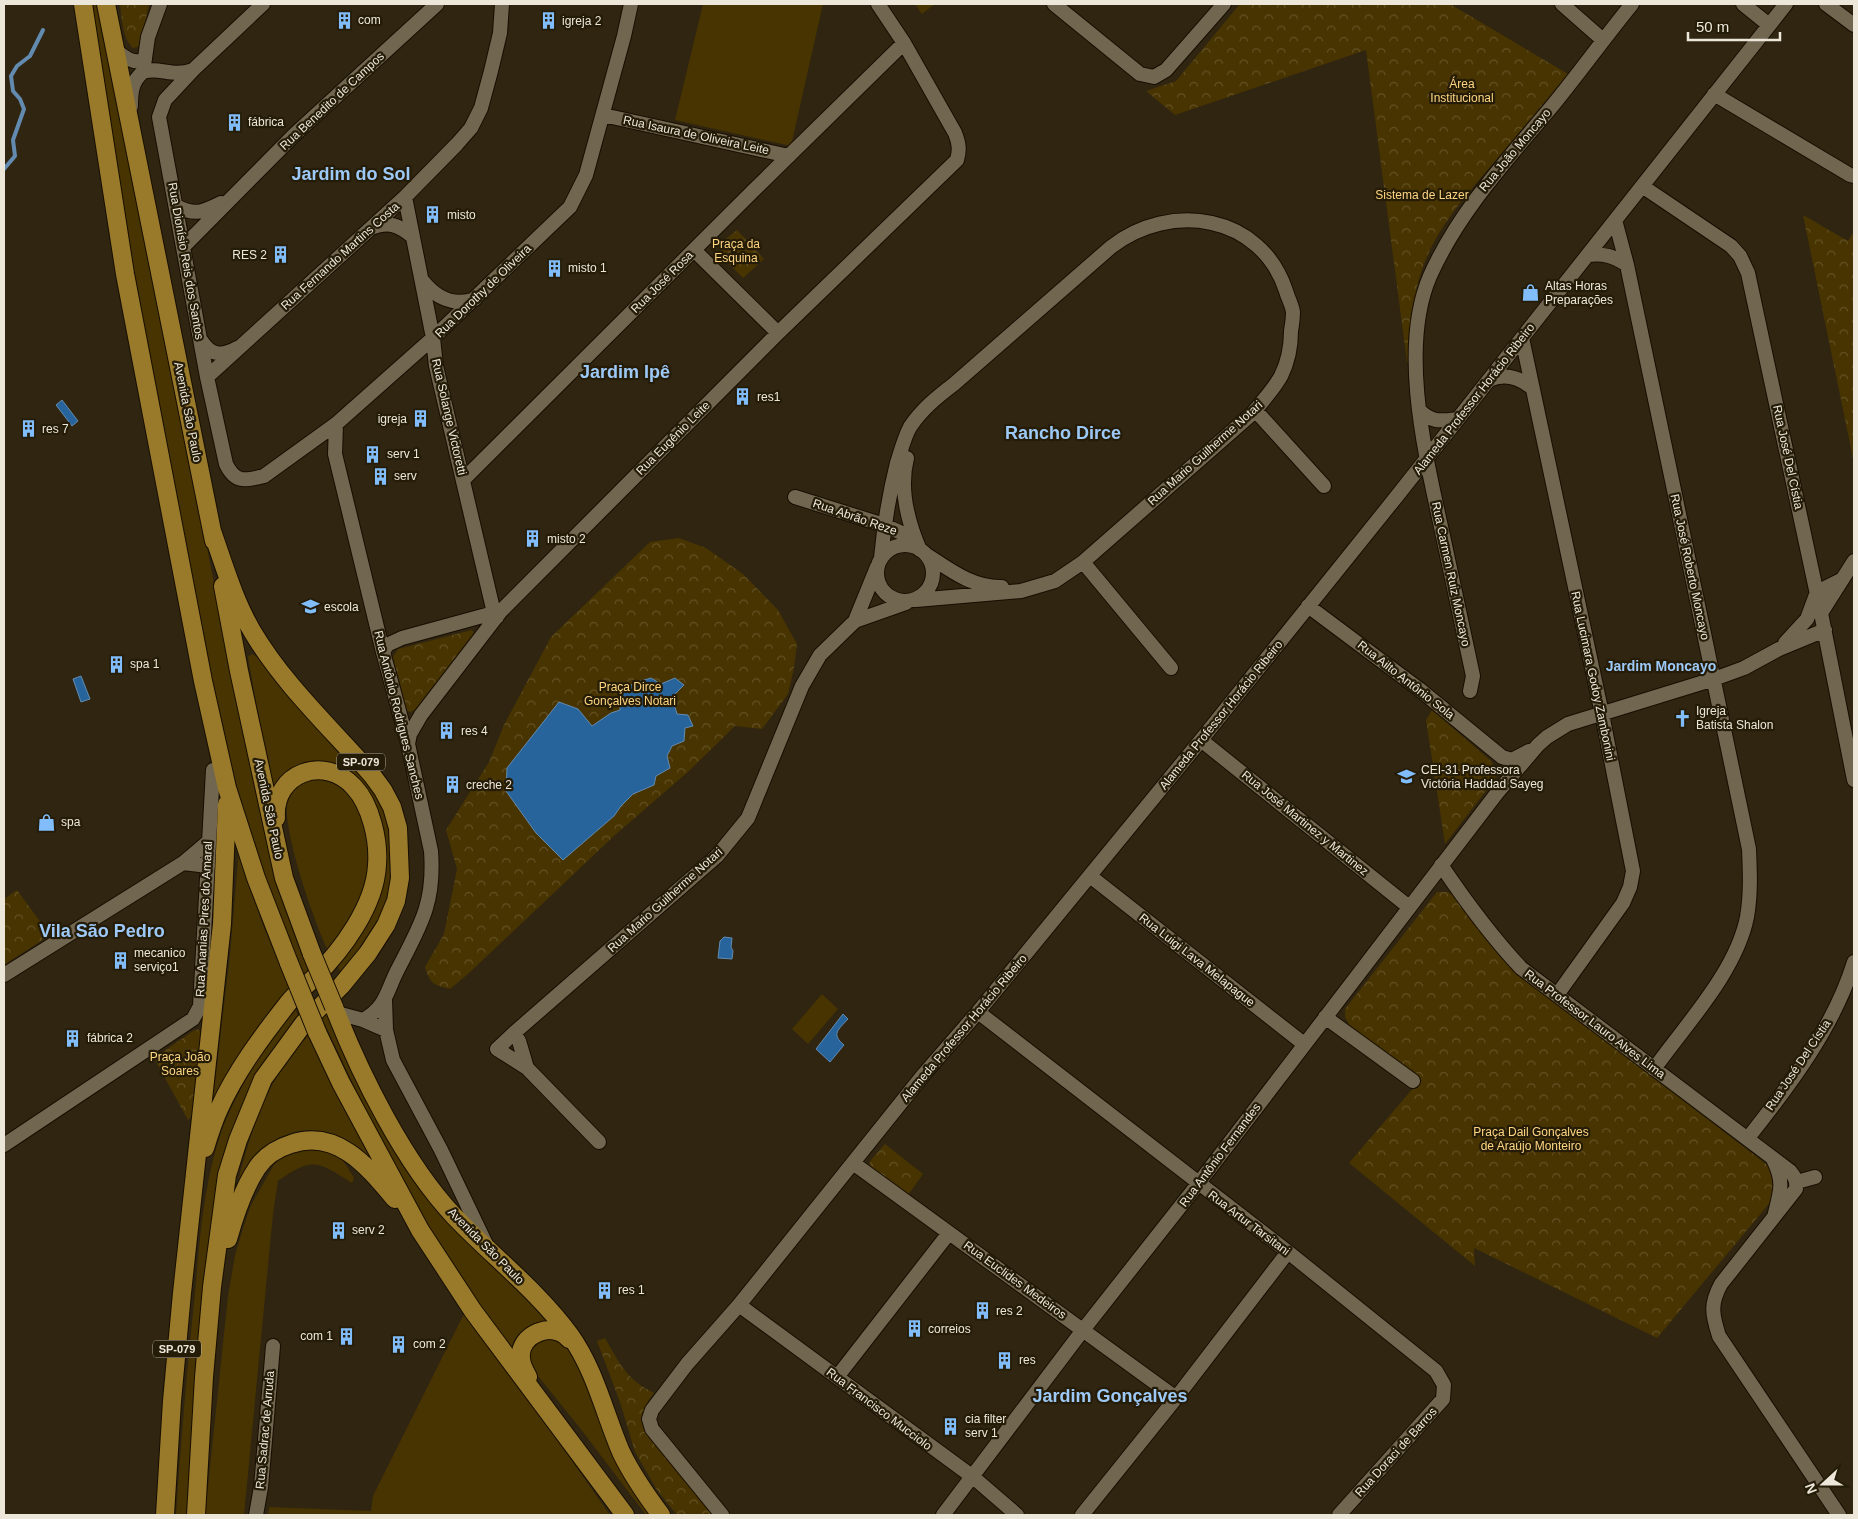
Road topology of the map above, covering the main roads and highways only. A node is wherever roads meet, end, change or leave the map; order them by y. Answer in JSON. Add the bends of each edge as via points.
{"nodes":[{"id":1,"x":82,"y":4,"type":"edge"},
{"id":2,"x":106,"y":4,"type":"edge"},
{"id":3,"x":212,"y":531,"type":"junction"},
{"id":4,"x":221,"y":777,"type":"junction"},
{"id":5,"x":279,"y":858,"type":"junction"},
{"id":6,"x":331,"y":1008,"type":"junction"},
{"id":7,"x":194,"y":1182,"type":"junction"},
{"id":8,"x":420,"y":1230,"type":"junction"},
{"id":9,"x":212,"y":1286,"type":"junction"},
{"id":10,"x":585,"y":1359,"type":"junction"},
{"id":11,"x":552,"y":1416,"type":"junction"},
{"id":12,"x":165,"y":1515,"type":"edge"},
{"id":13,"x":196,"y":1515,"type":"edge"},
{"id":14,"x":625,"y":1515,"type":"edge"},
{"id":15,"x":661,"y":1515,"type":"edge"}],
"edges":[{"from":1,"to":4,"type":"main road","via":[[128,292]]},
{"from":2,"to":3,"type":"main road","name":"Avenida São Paulo"},
{"from":3,"to":5,"type":"main road","name":"Avenida São Paulo"},
{"from":3,"to":6,"type":"main road","number":"SP-079","via":[[255,636],[284,677],[372,774],[392,807],[398,828],[400,878],[396,901],[386,925],[340,986]]},
{"from":4,"to":7,"type":"main road","number":"SP-079","via":[[222,924]]},
{"from":4,"to":8,"type":"main road","bridge":true,"via":[[256,878],[317,1032],[340,1083]]},
{"from":5,"to":6,"type":"main road","name":"Avenida São Paulo","bridge":true},
{"from":5,"to":7,"type":"main road","number":"SP-079","via":[[277,799],[291,780],[302,772],[325,770],[342,777],[354,787],[372,822],[377,844],[377,866],[369,904],[356,927],[314,978],[295,995],[239,1070],[219,1110]]},
{"from":6,"to":9,"type":"main road","number":"SP-079","via":[[304,1023],[263,1080],[227,1176]]},
{"from":6,"to":10,"type":"main road","name":"Avenida São Paulo","via":[[404,1148],[453,1214],[544,1303]]},
{"from":7,"to":12,"type":"main road","number":"SP-079","via":[[172,1401]]},
{"from":8,"to":9,"type":"main road","number":"SP-079","via":[[368,1167],[347,1151],[324,1141],[302,1140],[278,1148],[258,1166],[239,1202]]},
{"from":8,"to":11,"type":"main road","via":[[473,1311]]},
{"from":9,"to":13,"type":"main road","number":"SP-079"},
{"from":10,"to":11,"type":"main road","via":[[567,1336],[556,1329],[542,1330],[524,1344],[520,1357],[522,1366]]},
{"from":10,"to":15,"type":"main road","name":"Avenida São Paulo","via":[[621,1451],[637,1483]]},
{"from":11,"to":14,"type":"main road"}]}
